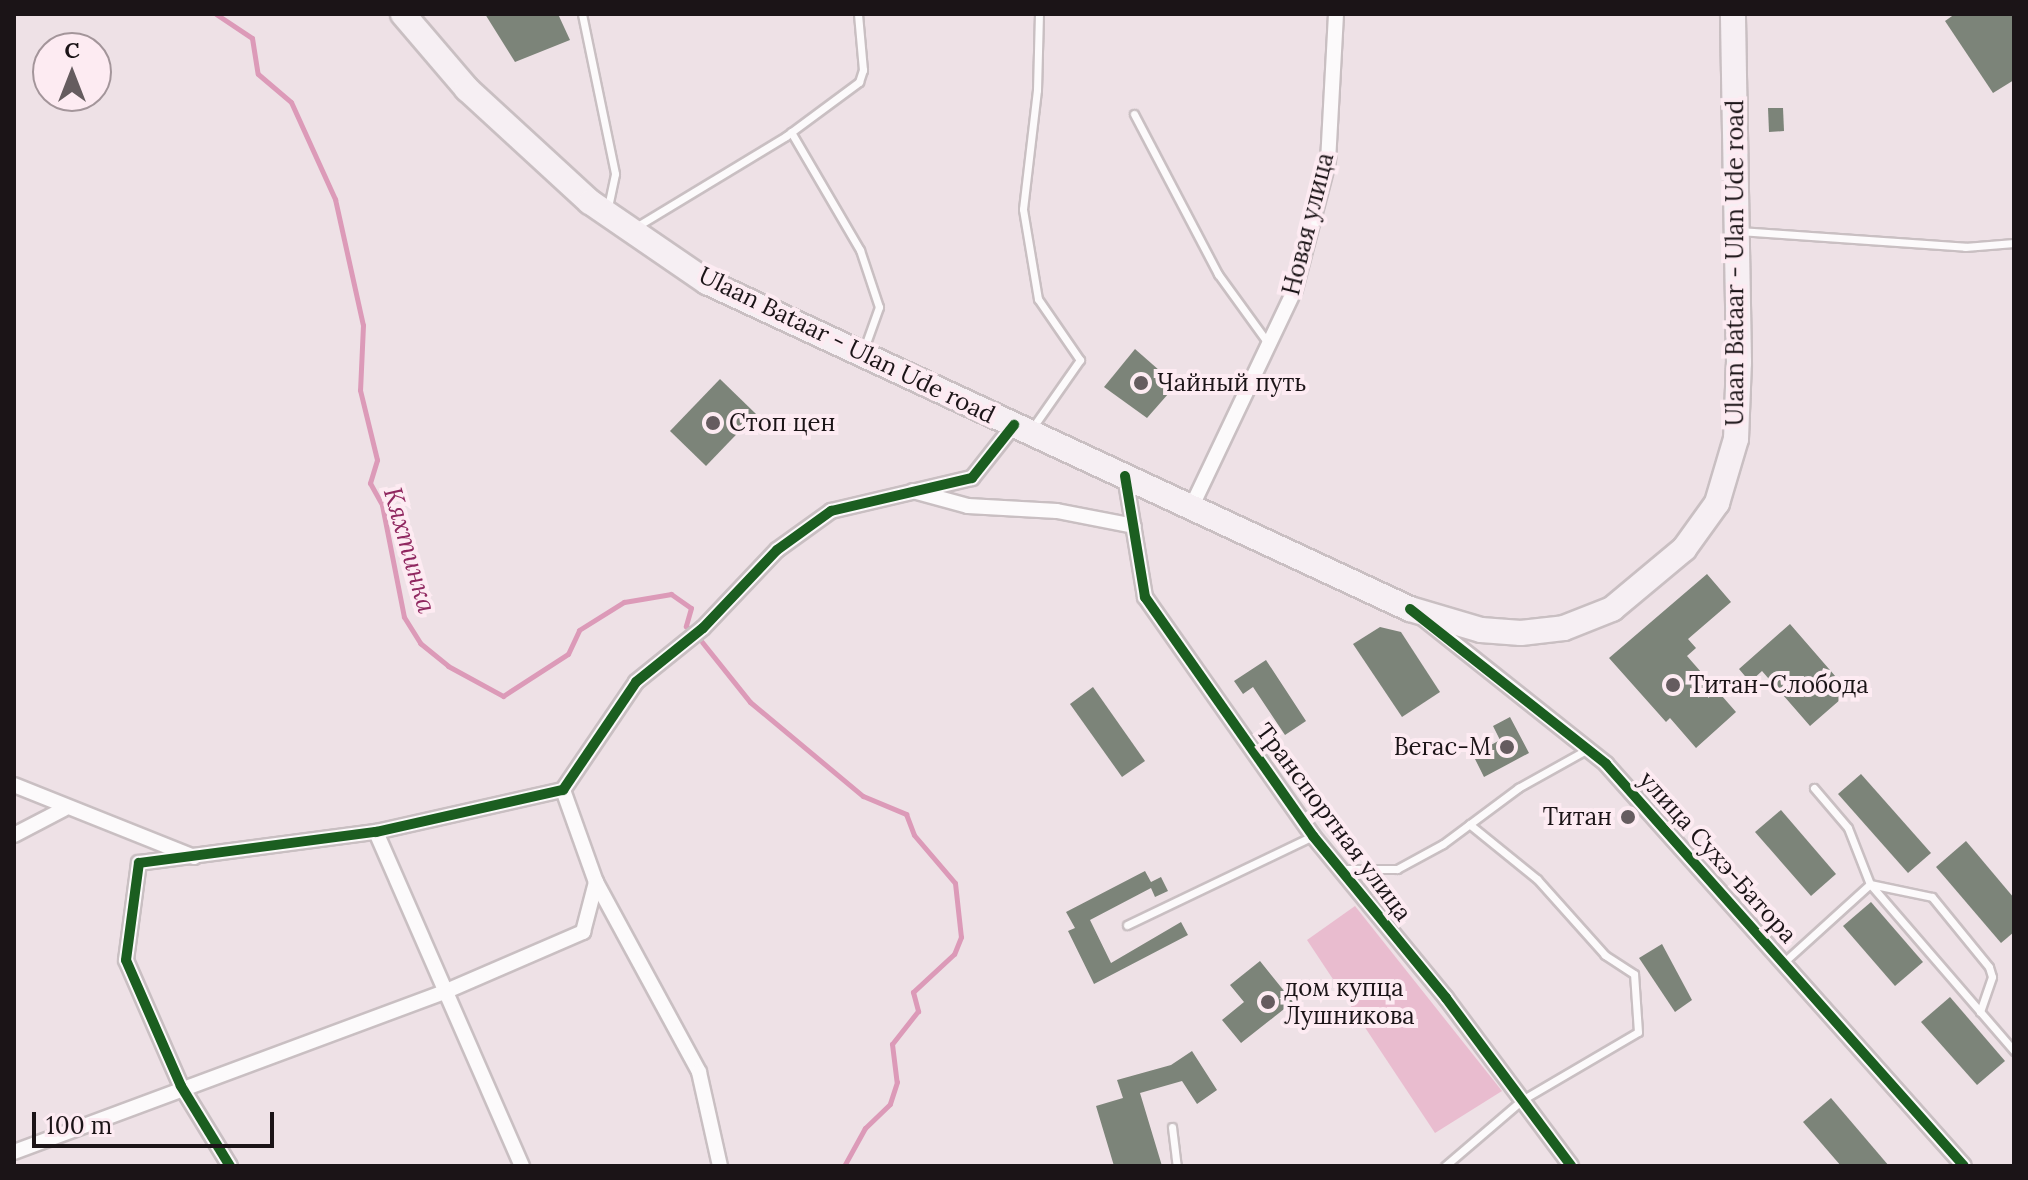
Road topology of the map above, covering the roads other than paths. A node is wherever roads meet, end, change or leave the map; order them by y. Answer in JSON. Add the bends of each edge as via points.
{"nodes":[{"id":1,"x":403,"y":14,"type":"edge"},
{"id":2,"x":582,"y":14,"type":"edge"},
{"id":3,"x":858,"y":14,"type":"edge"},
{"id":4,"x":1039,"y":14,"type":"edge"},
{"id":5,"x":1336,"y":14,"type":"edge"},
{"id":6,"x":1736,"y":14,"type":"edge"},
{"id":7,"x":1134,"y":114,"type":"dead end"},
{"id":8,"x":791,"y":132,"type":"junction"},
{"id":9,"x":607,"y":214,"type":"junction"},
{"id":10,"x":631,"y":230,"type":"junction"},
{"id":11,"x":1737,"y":231,"type":"junction"},
{"id":12,"x":2014,"y":243,"type":"edge"},
{"id":13,"x":1269,"y":343,"type":"junction"},
{"id":14,"x":862,"y":355,"type":"junction"},
{"id":15,"x":1022,"y":428,"type":"junction"},
{"id":16,"x":1125,"y":476,"type":"junction"},
{"id":17,"x":909,"y":490,"type":"junction"},
{"id":18,"x":1191,"y":508,"type":"junction"},
{"id":19,"x":1134,"y":526,"type":"junction"},
{"id":20,"x":1410,"y":609,"type":"junction"},
{"id":21,"x":1588,"y":749,"type":"junction"},
{"id":22,"x":14,"y":785,"type":"edge"},
{"id":23,"x":1814,"y":788,"type":"dead end"},
{"id":24,"x":563,"y":790,"type":"junction"},
{"id":25,"x":64,"y":809,"type":"junction"},
{"id":26,"x":1469,"y":824,"type":"junction"},
{"id":27,"x":376,"y":832,"type":"junction"},
{"id":28,"x":14,"y":835,"type":"edge"},
{"id":29,"x":1313,"y":836,"type":"junction"},
{"id":30,"x":198,"y":859,"type":"junction"},
{"id":31,"x":1340,"y":869,"type":"junction"},
{"id":32,"x":596,"y":882,"type":"junction"},
{"id":33,"x":1870,"y":884,"type":"junction"},
{"id":34,"x":1127,"y":925,"type":"dead end"},
{"id":35,"x":1784,"y":962,"type":"junction"},
{"id":36,"x":442,"y":993,"type":"junction"},
{"id":37,"x":1980,"y":1012,"type":"junction"},
{"id":38,"x":2014,"y":1051,"type":"edge"},
{"id":39,"x":181,"y":1086,"type":"junction"},
{"id":40,"x":1522,"y":1100,"type":"junction"},
{"id":41,"x":1172,"y":1127,"type":"dead end"},
{"id":42,"x":14,"y":1152,"type":"edge"},
{"id":43,"x":230,"y":1166,"type":"edge"},
{"id":44,"x":522,"y":1166,"type":"edge"},
{"id":45,"x":720,"y":1166,"type":"edge"},
{"id":46,"x":1177,"y":1166,"type":"edge"},
{"id":47,"x":1445,"y":1166,"type":"edge"},
{"id":48,"x":1571,"y":1166,"type":"edge"},
{"id":49,"x":1964,"y":1166,"type":"edge"}],
"edges":[{"from":1,"to":9,"type":"main road","name":"Ulaan Bataar - Ulan Ude road","via":[[467,89]]},
{"from":2,"to":9,"type":"lane","via":[[615,174]]},
{"from":3,"to":8,"type":"lane","via":[[863,70],[859,82]]},
{"from":4,"to":15,"type":"lane","via":[[1037,90],[1023,209],[1038,299],[1080,360]]},
{"from":5,"to":13,"type":"street","name":"Новая улица","via":[[1328,162],[1295,289]]},
{"from":6,"to":11,"type":"main road","name":"Ulaan Bataar - Ulan Ude road"},
{"from":7,"to":13,"type":"lane","via":[[1218,274]]},
{"from":8,"to":10,"type":"lane"},
{"from":8,"to":14,"type":"lane","via":[[844,217],[879,307]]},
{"from":9,"to":10,"type":"main road","name":"Ulaan Bataar - Ulan Ude road"},
{"from":10,"to":14,"type":"main road","name":"Ulaan Bataar - Ulan Ude road","via":[[707,282]]},
{"from":11,"to":12,"type":"lane","via":[[1965,247]]},
{"from":11,"to":20,"type":"main road","name":"Ulaan Bataar - Ulan Ude road","via":[[1736,439],[1717,503],[1684,549],[1612,609],[1564,628],[1481,630]]},
{"from":13,"to":18,"type":"street","name":"Новая улица"},
{"from":14,"to":15,"type":"main road","name":"Ulaan Bataar - Ulan Ude road"},
{"from":15,"to":16,"type":"main road","name":"Ulaan Bataar - Ulan Ude road"},
{"from":15,"to":17,"type":"street","via":[[972,478]]},
{"from":16,"to":18,"type":"main road","name":"Ulaan Bataar - Ulan Ude road"},
{"from":16,"to":19,"type":"street","name":"Транспортная улица"},
{"from":17,"to":19,"type":"street","via":[[968,506],[1057,511]]},
{"from":17,"to":24,"type":"street","via":[[831,511],[777,550],[703,628],[636,682]]},
{"from":18,"to":20,"type":"main road","name":"Ulaan Bataar - Ulan Ude road"},
{"from":19,"to":29,"type":"street","name":"Транспортная улица","via":[[1145,597]]},
{"from":20,"to":21,"type":"street","name":"улица Сухэ-Батора"},
{"from":21,"to":26,"type":"lane","via":[[1518,788]]},
{"from":21,"to":35,"type":"street","name":"улица Сухэ-Батора","via":[[1646,805]]},
{"from":22,"to":25,"type":"street"},
{"from":23,"to":33,"type":"lane","via":[[1848,828]]},
{"from":24,"to":27,"type":"street"},
{"from":24,"to":32,"type":"street"},
{"from":25,"to":28,"type":"street"},
{"from":25,"to":30,"type":"street"},
{"from":26,"to":31,"type":"lane","via":[[1397,869]]},
{"from":26,"to":40,"type":"lane","via":[[1537,879],[1605,955],[1634,974],[1638,1032]]},
{"from":27,"to":30,"type":"street"},
{"from":27,"to":36,"type":"street"},
{"from":29,"to":31,"type":"street","name":"Транспортная улица"},
{"from":29,"to":34,"type":"lane"},
{"from":30,"to":39,"type":"street","via":[[139,863],[126,960]]},
{"from":31,"to":40,"type":"street","name":"Транспортная улица"},
{"from":32,"to":36,"type":"street","via":[[583,932]]},
{"from":32,"to":45,"type":"street","via":[[699,1072]]},
{"from":33,"to":35,"type":"lane"},
{"from":33,"to":37,"type":"lane"},
{"from":33,"to":37,"type":"lane","via":[[1932,897],[1989,967],[1992,977]]},
{"from":35,"to":49,"type":"street","name":"улица Сухэ-Батора"},
{"from":36,"to":39,"type":"street"},
{"from":36,"to":44,"type":"street"},
{"from":37,"to":38,"type":"lane"},
{"from":39,"to":42,"type":"street"},
{"from":39,"to":43,"type":"street"},
{"from":40,"to":47,"type":"lane"},
{"from":40,"to":48,"type":"street","name":"Транспортная улица"},
{"from":41,"to":46,"type":"lane"}]}
